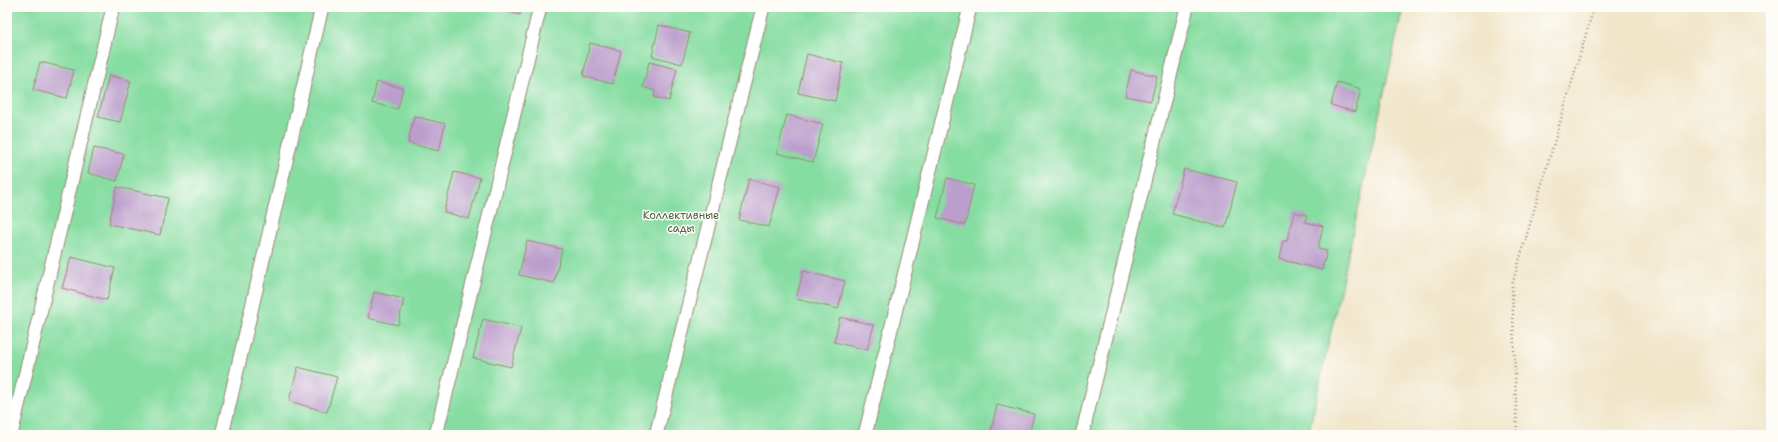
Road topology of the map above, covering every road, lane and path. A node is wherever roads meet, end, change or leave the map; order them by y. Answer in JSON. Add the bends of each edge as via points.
{"nodes":[{"id":1,"x":113,"y":7,"type":"edge"},
{"id":2,"x":322,"y":7,"type":"edge"},
{"id":3,"x":540,"y":7,"type":"edge"},
{"id":4,"x":763,"y":7,"type":"edge"},
{"id":5,"x":970,"y":7,"type":"edge"},
{"id":6,"x":1187,"y":7,"type":"edge"},
{"id":7,"x":1594,"y":7,"type":"edge"},
{"id":8,"x":11,"y":435,"type":"edge"},
{"id":9,"x":222,"y":435,"type":"edge"},
{"id":10,"x":436,"y":435,"type":"edge"},
{"id":11,"x":656,"y":435,"type":"edge"},
{"id":12,"x":865,"y":435,"type":"edge"},
{"id":13,"x":1082,"y":435,"type":"edge"},
{"id":14,"x":1517,"y":435,"type":"edge"}],
"edges":[{"from":1,"to":8,"type":"lane"},
{"from":2,"to":9,"type":"lane"},
{"from":3,"to":10,"type":"lane"},
{"from":4,"to":11,"type":"lane"},
{"from":5,"to":12,"type":"lane"},
{"from":6,"to":13,"type":"lane"},
{"from":7,"to":14,"type":"path","via":[[1512,285]]}]}
